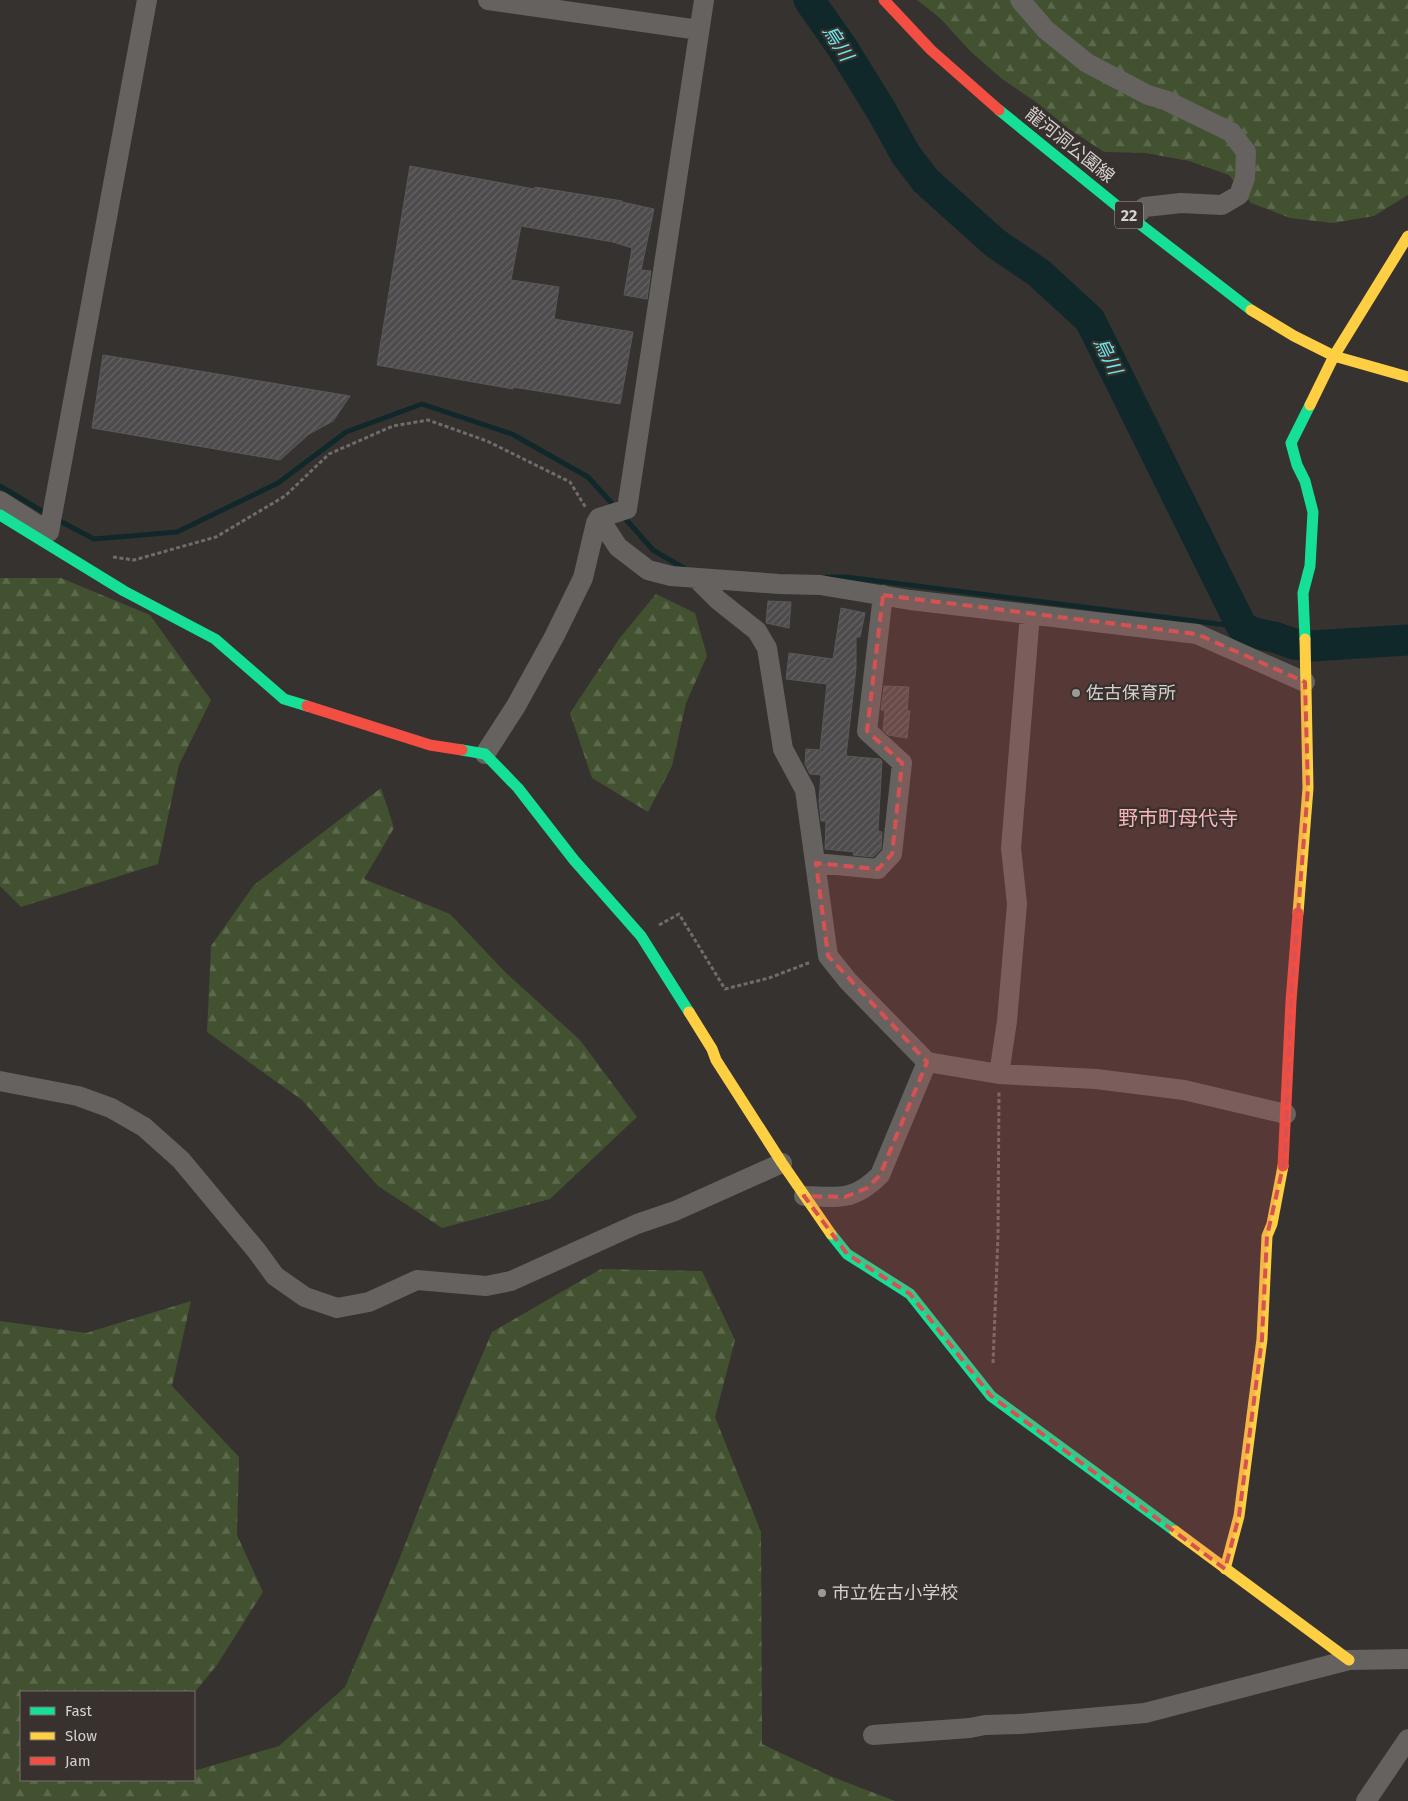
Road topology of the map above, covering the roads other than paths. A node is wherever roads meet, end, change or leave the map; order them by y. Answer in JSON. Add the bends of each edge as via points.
{"nodes":[{"id":1,"x":147,"y":0,"type":"edge"},
{"id":2,"x":488,"y":0,"type":"edge"},
{"id":3,"x":704,"y":0,"type":"edge"},
{"id":4,"x":884,"y":0,"type":"edge"},
{"id":5,"x":1020,"y":0,"type":"edge"},
{"id":6,"x":699,"y":30,"type":"junction"},
{"id":7,"x":1132,"y":218,"type":"junction"},
{"id":8,"x":1408,"y":236,"type":"edge"},
{"id":9,"x":1334,"y":356,"type":"junction"},
{"id":10,"x":1408,"y":377,"type":"edge"},
{"id":11,"x":0,"y":501,"type":"edge"},
{"id":12,"x":0,"y":515,"type":"edge"},
{"id":13,"x":597,"y":520,"type":"junction"},
{"id":14,"x":696,"y":578,"type":"junction"},
{"id":15,"x":882,"y":595,"type":"junction"},
{"id":16,"x":1030,"y":614,"type":"junction"},
{"id":17,"x":1305,"y":676,"type":"junction"},
{"id":18,"x":486,"y":754,"type":"junction"},
{"id":19,"x":816,"y":862,"type":"junction"},
{"id":20,"x":927,"y":1062,"type":"junction"},
{"id":21,"x":999,"y":1074,"type":"junction"},
{"id":22,"x":0,"y":1081,"type":"edge"},
{"id":23,"x":1286,"y":1114,"type":"junction"},
{"id":24,"x":782,"y":1164,"type":"junction"},
{"id":25,"x":804,"y":1196,"type":"junction"},
{"id":26,"x":1225,"y":1569,"type":"junction"},
{"id":27,"x":1408,"y":1659,"type":"edge"},
{"id":28,"x":1349,"y":1660,"type":"junction"},
{"id":29,"x":873,"y":1735,"type":"dead end"},
{"id":30,"x":1408,"y":1739,"type":"edge"},
{"id":31,"x":1366,"y":1801,"type":"edge"}],
"edges":[{"from":1,"to":11,"type":"street","via":[[49,532]]},
{"from":2,"to":6,"type":"street"},
{"from":3,"to":6,"type":"street"},
{"from":4,"to":7,"type":"street","name":"龍河洞公園線","number":"22","via":[[976,91]]},
{"from":5,"to":7,"type":"street","via":[[1046,30],[1087,63],[1231,132],[1246,152],[1245,178],[1239,195],[1222,205],[1181,203],[1145,207]]},
{"from":6,"to":13,"type":"street","via":[[627,508]]},
{"from":7,"to":9,"type":"street","name":"龍河洞公園線","number":"22","via":[[1252,310]]},
{"from":8,"to":9,"type":"street"},
{"from":9,"to":10,"type":"street","name":"龍河洞公園線","number":"22"},
{"from":9,"to":17,"type":"street","via":[[1291,443],[1313,512],[1310,566],[1303,593]]},
{"from":12,"to":18,"type":"street","via":[[124,591],[215,639],[284,699],[430,745]]},
{"from":13,"to":14,"type":"street","via":[[618,548],[648,570]]},
{"from":13,"to":18,"type":"street","via":[[583,578],[545,654]]},
{"from":14,"to":15,"type":"street","via":[[820,585]]},
{"from":14,"to":19,"type":"street","via":[[757,631],[767,648],[783,749],[805,790]]},
{"from":15,"to":16,"type":"street"},
{"from":15,"to":19,"type":"street","via":[[866,731],[902,763],[892,854],[878,869]]},
{"from":16,"to":17,"type":"street","via":[[1197,634]]},
{"from":16,"to":21,"type":"street","via":[[1011,848],[1017,904]]},
{"from":17,"to":23,"type":"street","via":[[1308,788],[1291,1001]]},
{"from":18,"to":24,"type":"street","via":[[641,936]]},
{"from":19,"to":20,"type":"street","via":[[828,956]]},
{"from":20,"to":21,"type":"street"},
{"from":20,"to":25,"type":"street","via":[[880,1175],[867,1188],[845,1197]]},
{"from":21,"to":23,"type":"street","via":[[1184,1090]]},
{"from":22,"to":24,"type":"street","via":[[78,1096],[111,1108],[144,1127],[181,1160],[275,1276],[305,1297],[337,1308],[368,1302],[417,1280],[486,1286],[511,1282],[637,1224],[675,1211]]},
{"from":23,"to":26,"type":"street","via":[[1285,1158],[1267,1236],[1262,1340],[1239,1516]]},
{"from":24,"to":25,"type":"street"},
{"from":25,"to":26,"type":"street","via":[[847,1254],[910,1294],[991,1396]]},
{"from":26,"to":28,"type":"street"},
{"from":27,"to":28,"type":"street"},
{"from":28,"to":29,"type":"street","via":[[1144,1713]]},
{"from":30,"to":31,"type":"street"}]}
